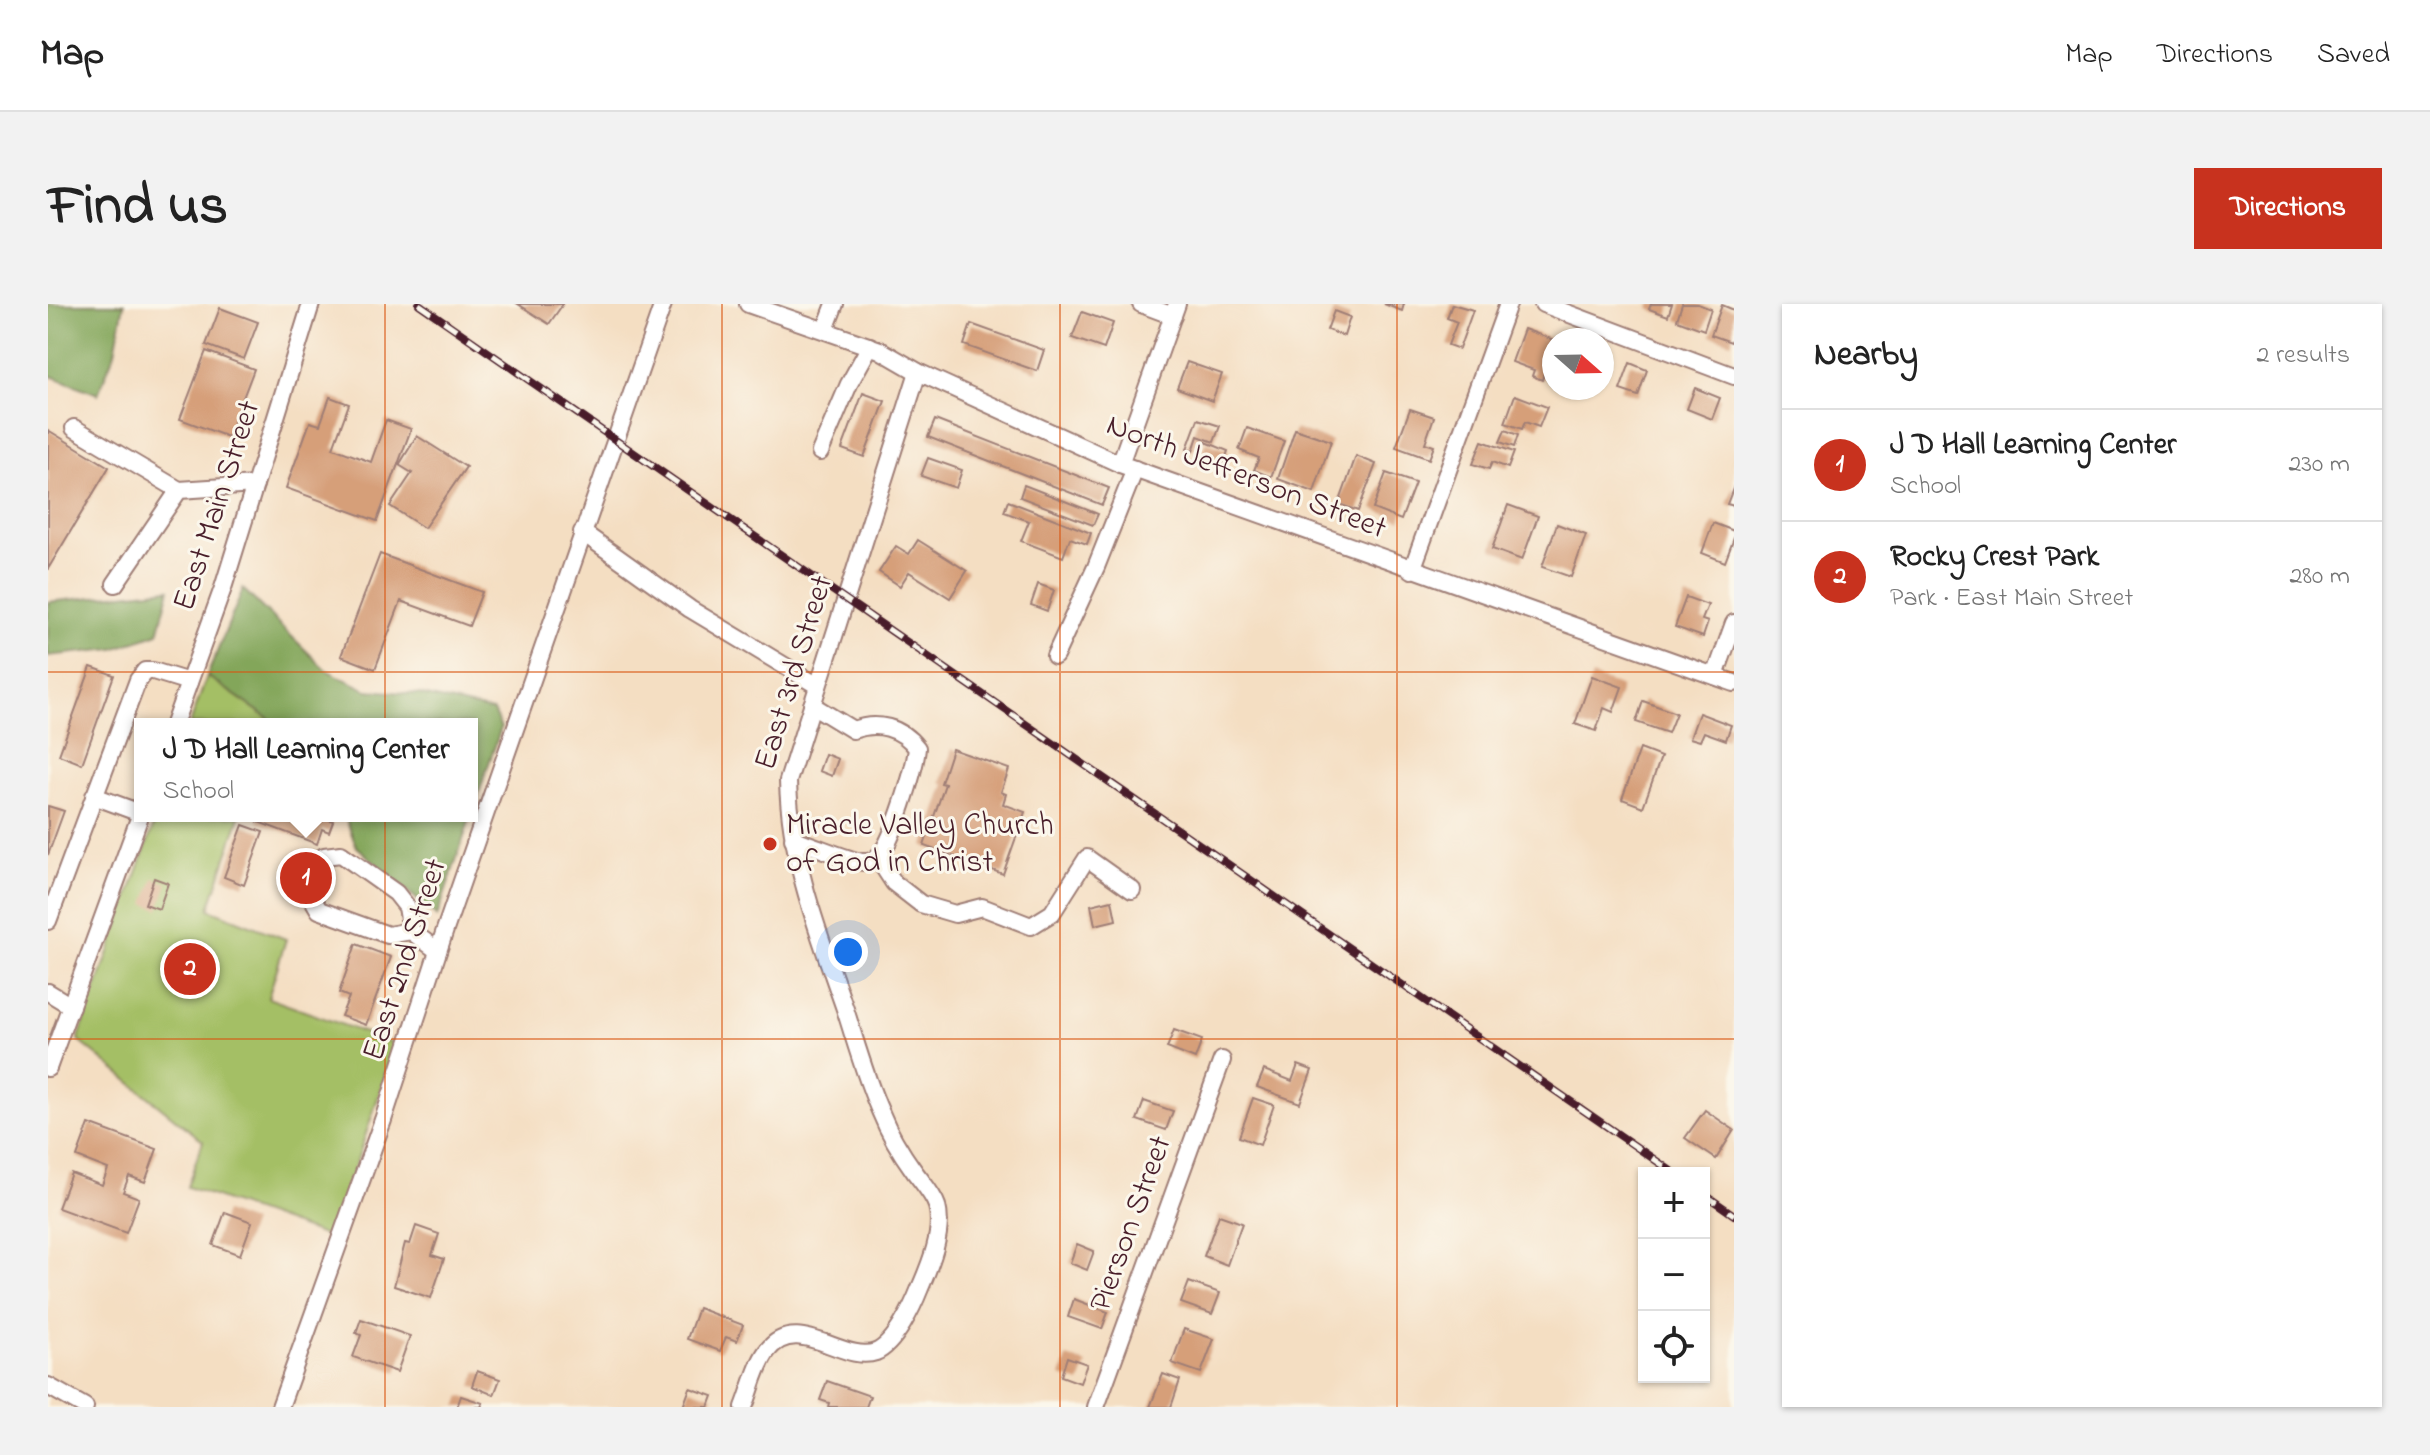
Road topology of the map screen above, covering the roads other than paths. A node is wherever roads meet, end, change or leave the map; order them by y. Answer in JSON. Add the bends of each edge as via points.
{"nodes":[{"id":1,"x":311,"y":304,"type":"edge"},
{"id":2,"x":663,"y":304,"type":"edge"},
{"id":3,"x":748,"y":304,"type":"edge"},
{"id":4,"x":835,"y":304,"type":"edge"},
{"id":5,"x":1141,"y":304,"type":"edge"},
{"id":6,"x":1508,"y":304,"type":"edge"},
{"id":7,"x":1543,"y":304,"type":"edge"},
{"id":8,"x":1175,"y":310,"type":"edge"},
{"id":9,"x":825,"y":330,"type":"junction"},
{"id":10,"x":870,"y":346,"type":"junction"},
{"id":11,"x":918,"y":372,"type":"junction"},
{"id":12,"x":1734,"y":376,"type":"edge"},
{"id":13,"x":74,"y":428,"type":"dead end"},
{"id":14,"x":820,"y":452,"type":"dead end"},
{"id":15,"x":1127,"y":467,"type":"junction"},
{"id":16,"x":255,"y":485,"type":"junction"},
{"id":17,"x":179,"y":490,"type":"junction"},
{"id":18,"x":582,"y":532,"type":"junction"},
{"id":19,"x":1412,"y":570,"type":"junction"},
{"id":20,"x":115,"y":584,"type":"dead end"},
{"id":21,"x":1734,"y":623,"type":"edge"},
{"id":22,"x":1055,"y":656,"type":"dead end"},
{"id":23,"x":1715,"y":676,"type":"junction"},
{"id":24,"x":189,"y":682,"type":"junction"},
{"id":25,"x":1734,"y":683,"type":"edge"},
{"id":26,"x":818,"y":686,"type":"junction"},
{"id":27,"x":812,"y":705,"type":"junction"},
{"id":28,"x":176,"y":718,"type":"edge"},
{"id":29,"x":94,"y":796,"type":"junction"},
{"id":30,"x":134,"y":812,"type":"edge"},
{"id":31,"x":137,"y":822,"type":"edge"},
{"id":32,"x":793,"y":839,"type":"junction"},
{"id":33,"x":877,"y":857,"type":"junction"},
{"id":34,"x":1132,"y":890,"type":"dead end"},
{"id":35,"x":48,"y":921,"type":"edge"},
{"id":36,"x":411,"y":931,"type":"junction"},
{"id":37,"x":438,"y":951,"type":"junction"},
{"id":38,"x":48,"y":992,"type":"edge"},
{"id":39,"x":71,"y":1006,"type":"junction"},
{"id":40,"x":1222,"y":1060,"type":"dead end"},
{"id":41,"x":48,"y":1068,"type":"edge"},
{"id":42,"x":48,"y":1386,"type":"edge"},
{"id":43,"x":85,"y":1407,"type":"edge"},
{"id":44,"x":280,"y":1407,"type":"edge"},
{"id":45,"x":744,"y":1407,"type":"edge"},
{"id":46,"x":1096,"y":1407,"type":"edge"}],
"edges":[{"from":1,"to":16,"type":"street","name":"East Main Street"},
{"from":2,"to":18,"type":"street","name":"East 2nd Street"},
{"from":3,"to":9,"type":"street","name":"North Jefferson Street"},
{"from":4,"to":9,"type":"street"},
{"from":5,"to":8,"type":"street"},
{"from":6,"to":19,"type":"street"},
{"from":7,"to":12,"type":"street"},
{"from":8,"to":15,"type":"street"},
{"from":9,"to":10,"type":"street","name":"North Jefferson Street"},
{"from":10,"to":11,"type":"street","name":"North Jefferson Street"},
{"from":10,"to":14,"type":"street"},
{"from":11,"to":15,"type":"street","name":"North Jefferson Street"},
{"from":11,"to":26,"type":"street","name":"East 3rd Street"},
{"from":13,"to":17,"type":"street"},
{"from":15,"to":19,"type":"street","name":"North Jefferson Street"},
{"from":15,"to":22,"type":"street","via":[[1096,567]]},
{"from":16,"to":17,"type":"street"},
{"from":16,"to":24,"type":"street","name":"East Main Street"},
{"from":17,"to":20,"type":"street"},
{"from":18,"to":26,"type":"street","via":[[690,609]]},
{"from":18,"to":37,"type":"street","name":"East 2nd Street"},
{"from":19,"to":23,"type":"street","name":"North Jefferson Street"},
{"from":21,"to":23,"type":"street"},
{"from":23,"to":25,"type":"street","name":"North Jefferson Street"},
{"from":24,"to":28,"type":"street","name":"East Main Street"},
{"from":24,"to":29,"type":"street","via":[[145,671]]},
{"from":26,"to":27,"type":"street","name":"East 3rd Street"},
{"from":27,"to":32,"type":"street","name":"East 3rd Street","via":[[788,781]]},
{"from":27,"to":33,"type":"street","via":[[853,730],[874,725],[895,730],[917,748],[889,839]]},
{"from":29,"to":30,"type":"street"},
{"from":29,"to":35,"type":"street"},
{"from":31,"to":39,"type":"street"},
{"from":32,"to":33,"type":"street","via":[[861,862]]},
{"from":32,"to":45,"type":"street","name":"East 3rd Street","via":[[811,912],[880,1112],[937,1205],[938,1231],[911,1310],[892,1339],[876,1352],[857,1352],[816,1338],[780,1340],[768,1351]]},
{"from":33,"to":34,"type":"street","via":[[894,883],[921,904],[955,914],[982,907],[1031,926],[1052,913],[1087,858]]},
{"from":36,"to":36,"type":"street","via":[[407,907],[396,893],[341,854],[324,856],[310,874],[308,891],[319,910],[388,935]]},
{"from":36,"to":37,"type":"street"},
{"from":37,"to":44,"type":"street","name":"East 2nd Street"},
{"from":38,"to":39,"type":"street"},
{"from":39,"to":41,"type":"street"},
{"from":40,"to":46,"type":"street","name":"Pierson Street"},
{"from":42,"to":43,"type":"street"}]}
